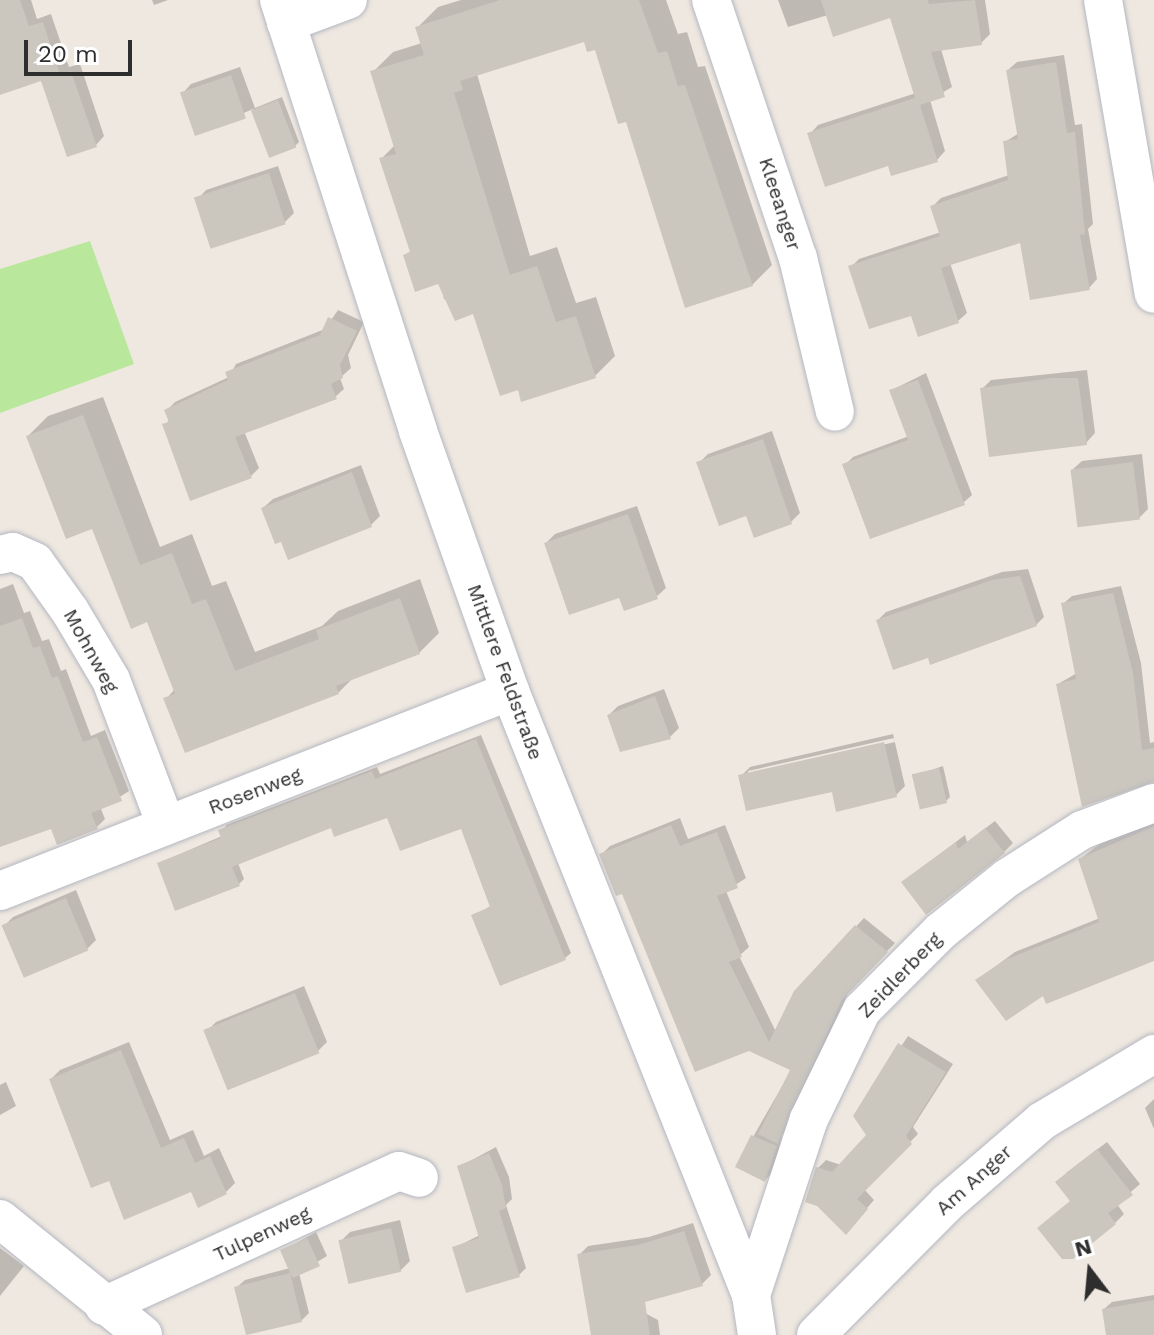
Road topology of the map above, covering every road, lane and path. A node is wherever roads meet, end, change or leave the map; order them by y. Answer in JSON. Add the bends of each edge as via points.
{"nodes":[{"id":1,"x":348,"y":0,"type":"edge"},
{"id":2,"x":711,"y":0,"type":"edge"},
{"id":3,"x":1103,"y":0,"type":"edge"},
{"id":4,"x":282,"y":12,"type":"edge"},
{"id":5,"x":1154,"y":294,"type":"edge"},
{"id":6,"x":835,"y":412,"type":"dead end"},
{"id":7,"x":0,"y":555,"type":"edge"},
{"id":8,"x":510,"y":691,"type":"junction"},
{"id":9,"x":1154,"y":803,"type":"edge"},
{"id":10,"x":166,"y":825,"type":"junction"},
{"id":11,"x":0,"y":891,"type":"edge"},
{"id":12,"x":1154,"y":1054,"type":"edge"},
{"id":13,"x":419,"y":1178,"type":"dead end"},
{"id":14,"x":0,"y":1219,"type":"edge"},
{"id":15,"x":751,"y":1295,"type":"junction"},
{"id":16,"x":121,"y":1326,"type":"edge"},
{"id":17,"x":757,"y":1335,"type":"edge"},
{"id":18,"x":816,"y":1335,"type":"edge"}],
"edges":[{"from":1,"to":4,"type":"street"},
{"from":2,"to":6,"type":"street","name":"Kleeanger","via":[[798,258]]},
{"from":3,"to":5,"type":"street"},
{"from":4,"to":8,"type":"street","name":"Mittlere Feldstraße","via":[[418,431]]},
{"from":7,"to":10,"type":"street","name":"Mohnweg","via":[[13,552],[35,562],[70,611],[111,680]]},
{"from":8,"to":10,"type":"street","name":"Rosenweg"},
{"from":8,"to":15,"type":"street","name":"Mittlere Feldstraße"},
{"from":9,"to":15,"type":"street","name":"Zeidlerberg","via":[[1082,830],[1007,878],[941,931],[862,1010],[792,1162]]},
{"from":10,"to":11,"type":"street","name":"Rosenweg"},
{"from":12,"to":18,"type":"street","name":"Am Anger","via":[[1042,1121],[947,1203]]},
{"from":13,"to":16,"type":"street","name":"Tulpenweg","via":[[399,1171]]},
{"from":14,"to":16,"type":"street"},
{"from":15,"to":17,"type":"street","name":"Mittlere Feldstraße"}]}
